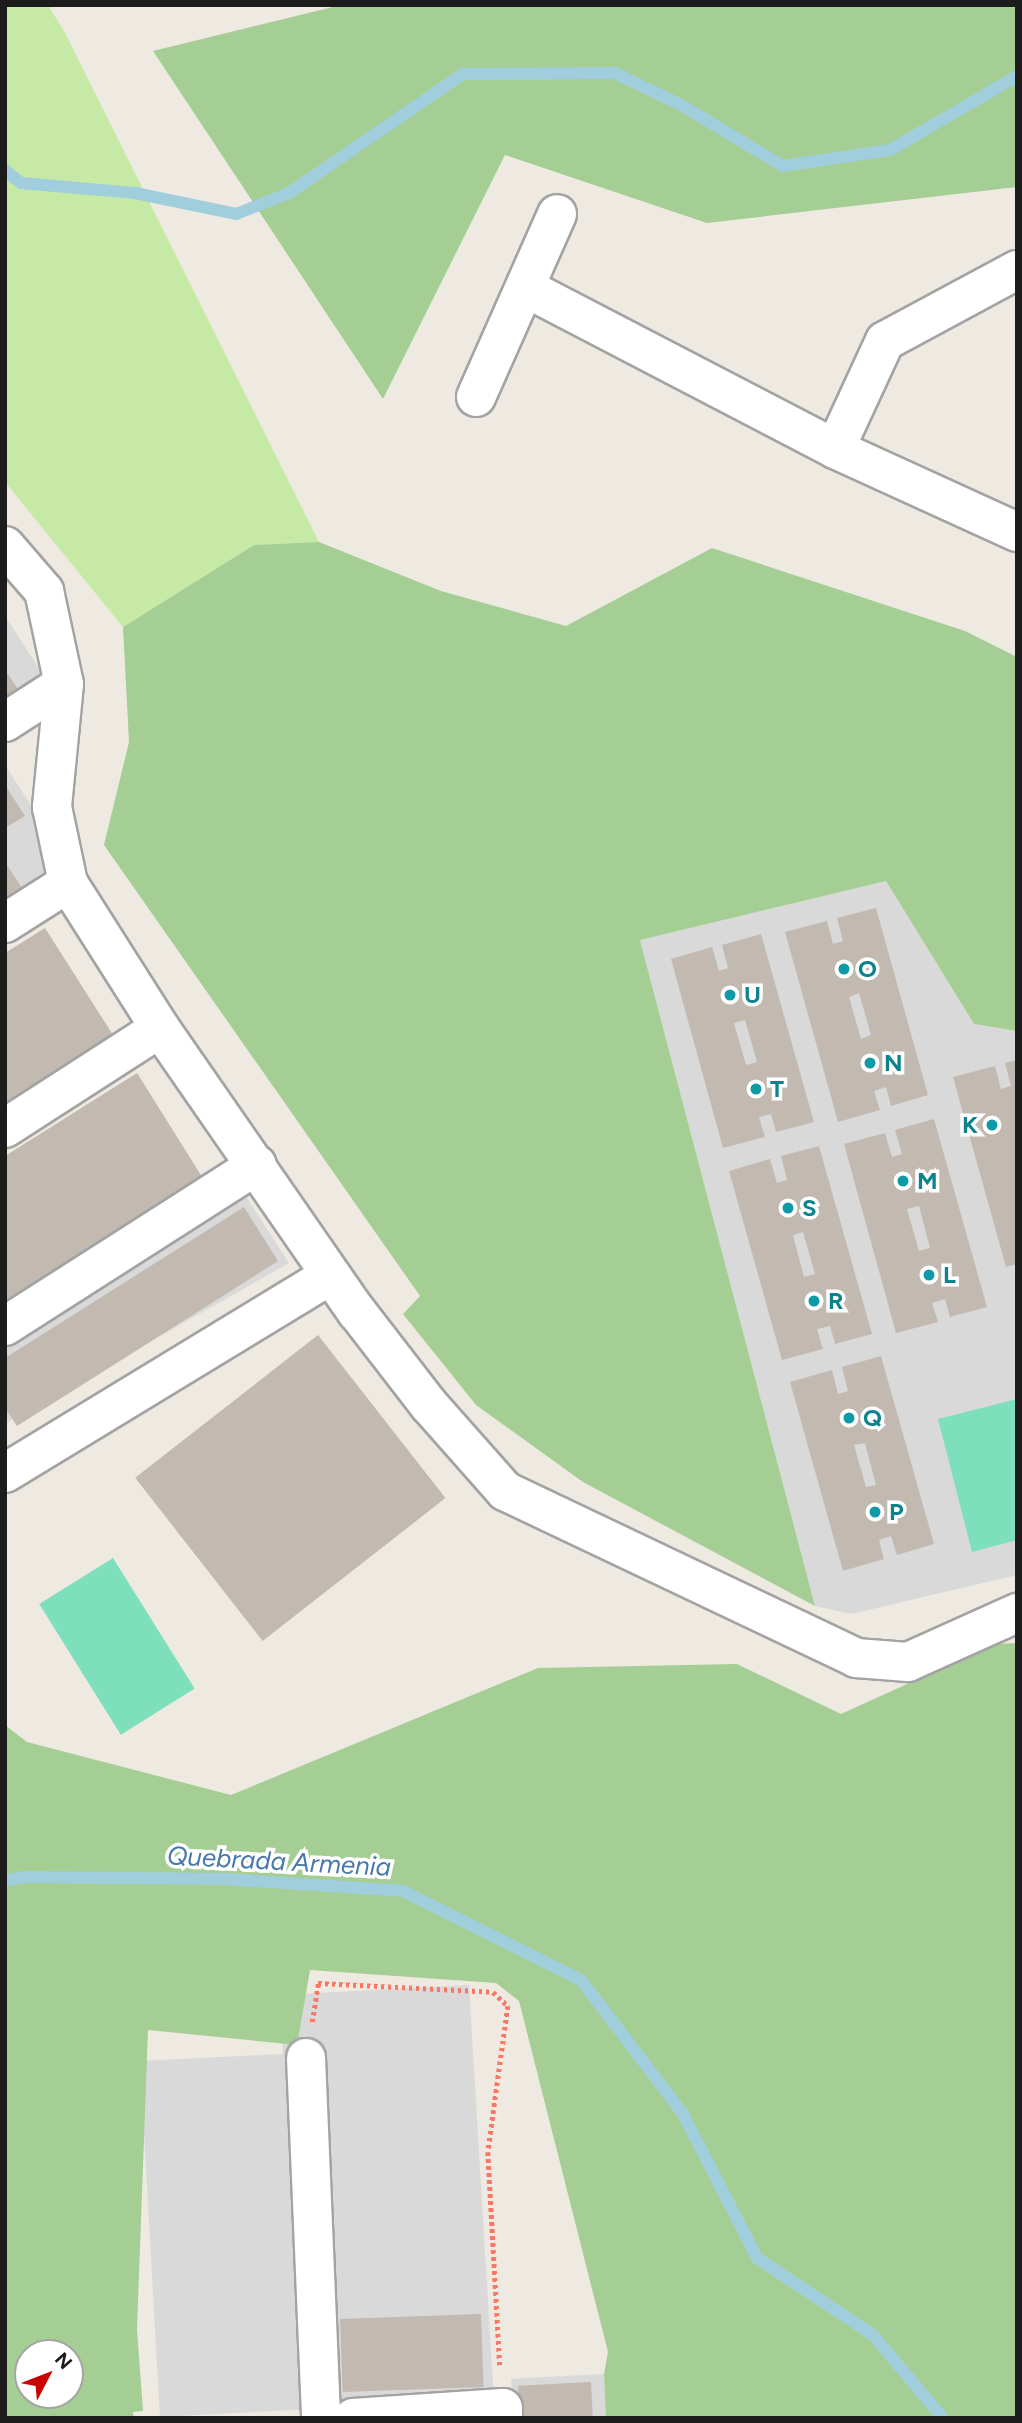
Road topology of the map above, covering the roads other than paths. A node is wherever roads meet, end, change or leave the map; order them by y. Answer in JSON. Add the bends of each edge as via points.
{"nodes":[{"id":1,"x":557,"y":214,"type":"dead end"},
{"id":2,"x":1017,"y":270,"type":"edge"},
{"id":3,"x":526,"y":288,"type":"junction"},
{"id":4,"x":476,"y":397,"type":"dead end"},
{"id":5,"x":835,"y":449,"type":"junction"},
{"id":6,"x":1017,"y":532,"type":"edge"},
{"id":7,"x":5,"y":546,"type":"edge"},
{"id":8,"x":64,"y":684,"type":"junction"},
{"id":9,"x":5,"y":722,"type":"edge"},
{"id":10,"x":68,"y":883,"type":"junction"},
{"id":11,"x":5,"y":923,"type":"edge"},
{"id":12,"x":160,"y":1028,"type":"junction"},
{"id":13,"x":5,"y":1128,"type":"edge"},
{"id":14,"x":257,"y":1165,"type":"junction"},
{"id":15,"x":331,"y":1275,"type":"junction"},
{"id":16,"x":5,"y":1325,"type":"edge"},
{"id":17,"x":5,"y":1473,"type":"edge"},
{"id":18,"x":1017,"y":1613,"type":"edge"},
{"id":19,"x":306,"y":2058,"type":"road end"},
{"id":20,"x":503,"y":2413,"type":"edge"},
{"id":21,"x":321,"y":2418,"type":"edge"},
{"id":22,"x":352,"y":2418,"type":"edge"}],
"edges":[{"from":1,"to":3,"type":"street"},
{"from":2,"to":5,"type":"street","via":[[885,341]]},
{"from":3,"to":4,"type":"street"},
{"from":3,"to":5,"type":"street"},
{"from":5,"to":6,"type":"street"},
{"from":7,"to":8,"type":"street","via":[[44,591]]},
{"from":8,"to":9,"type":"street"},
{"from":8,"to":10,"type":"street","via":[[52,807]]},
{"from":10,"to":11,"type":"street"},
{"from":10,"to":12,"type":"street"},
{"from":12,"to":13,"type":"street"},
{"from":12,"to":14,"type":"street"},
{"from":14,"to":15,"type":"street"},
{"from":14,"to":16,"type":"street"},
{"from":15,"to":17,"type":"street"},
{"from":15,"to":18,"type":"street","via":[[429,1405],[505,1491],[856,1658],[908,1662]]},
{"from":19,"to":21,"type":"street"},
{"from":20,"to":22,"type":"street"}]}
